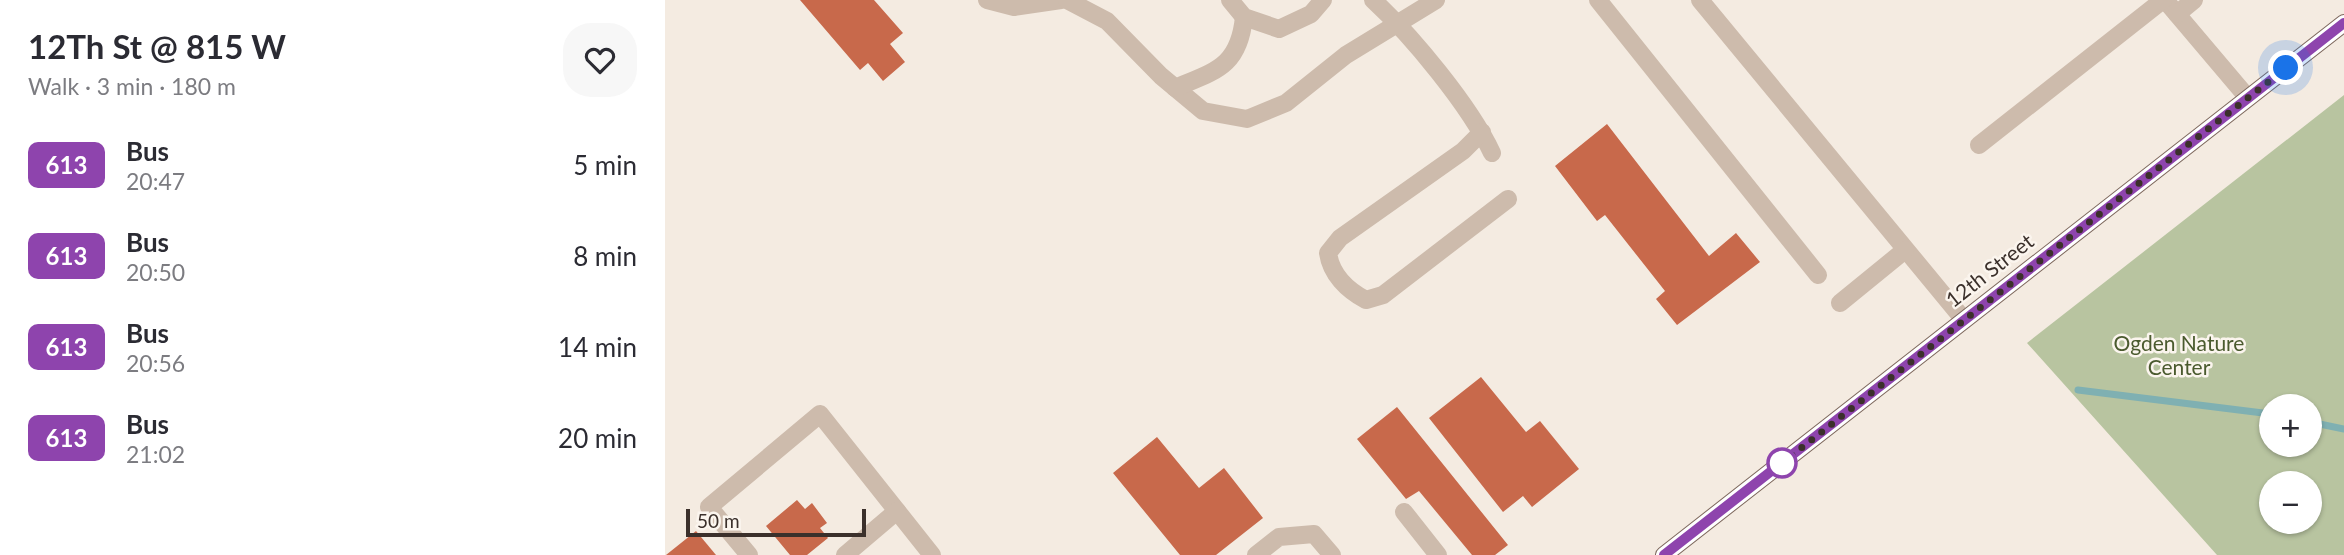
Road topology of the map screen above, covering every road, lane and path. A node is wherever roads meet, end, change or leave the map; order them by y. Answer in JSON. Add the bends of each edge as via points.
{"nodes":[{"id":1,"x":987,"y":0,"type":"edge"},
{"id":2,"x":1061,"y":0,"type":"edge"},
{"id":3,"x":1067,"y":0,"type":"edge"},
{"id":4,"x":1230,"y":0,"type":"edge"},
{"id":5,"x":1323,"y":0,"type":"edge"},
{"id":6,"x":1373,"y":0,"type":"edge"},
{"id":7,"x":1436,"y":0,"type":"edge"},
{"id":8,"x":1598,"y":0,"type":"edge"},
{"id":9,"x":1700,"y":0,"type":"edge"},
{"id":10,"x":2194,"y":0,"type":"edge"},
{"id":11,"x":2168,"y":5,"type":"edge"},
{"id":12,"x":1244,"y":17,"type":"junction"},
{"id":13,"x":1399,"y":23,"type":"junction"},
{"id":14,"x":2344,"y":23,"type":"edge"},
{"id":15,"x":1175,"y":88,"type":"junction"},
{"id":16,"x":2248,"y":98,"type":"junction"},
{"id":17,"x":1482,"y":132,"type":"junction"},
{"id":18,"x":1979,"y":145,"type":"dead end"},
{"id":19,"x":1492,"y":153,"type":"dead end"},
{"id":20,"x":1508,"y":199,"type":"dead end"},
{"id":21,"x":1905,"y":250,"type":"junction"},
{"id":22,"x":1818,"y":275,"type":"dead end"},
{"id":23,"x":1840,"y":303,"type":"dead end"},
{"id":24,"x":1964,"y":320,"type":"junction"},
{"id":25,"x":897,"y":511,"type":"junction"},
{"id":26,"x":1404,"y":512,"type":"dead end"},
{"id":27,"x":749,"y":555,"type":"edge"},
{"id":28,"x":845,"y":555,"type":"edge"},
{"id":29,"x":932,"y":555,"type":"edge"},
{"id":30,"x":1256,"y":555,"type":"edge"},
{"id":31,"x":1332,"y":555,"type":"edge"},
{"id":32,"x":1438,"y":555,"type":"edge"},
{"id":33,"x":1664,"y":555,"type":"edge"}],
"edges":[{"from":1,"to":2,"type":"lane","via":[[1014,7]]},
{"from":3,"to":15,"type":"lane","via":[[1107,21]]},
{"from":4,"to":12,"type":"lane"},
{"from":5,"to":12,"type":"lane","via":[[1311,14],[1279,29]]},
{"from":6,"to":13,"type":"lane"},
{"from":7,"to":13,"type":"lane"},
{"from":8,"to":22,"type":"lane"},
{"from":9,"to":21,"type":"lane"},
{"from":10,"to":11,"type":"lane"},
{"from":11,"to":16,"type":"lane"},
{"from":11,"to":18,"type":"lane"},
{"from":12,"to":15,"type":"lane","via":[[1242,42],[1216,72]]},
{"from":13,"to":15,"type":"lane","via":[[1346,55],[1286,103],[1247,119],[1203,111]]},
{"from":13,"to":17,"type":"lane"},
{"from":14,"to":16,"type":"main road","name":"12th Street"},
{"from":16,"to":24,"type":"main road","name":"12th Street"},
{"from":17,"to":19,"type":"lane"},
{"from":17,"to":20,"type":"lane","via":[[1463,151],[1340,238],[1328,253],[1330,265],[1351,292],[1366,300],[1383,295]]},
{"from":21,"to":23,"type":"lane"},
{"from":21,"to":24,"type":"lane"},
{"from":24,"to":33,"type":"main road","name":"12th Street"},
{"from":25,"to":27,"type":"lane","via":[[820,414],[709,507]]},
{"from":25,"to":28,"type":"lane"},
{"from":25,"to":29,"type":"lane"},
{"from":26,"to":32,"type":"lane"},
{"from":30,"to":31,"type":"lane","via":[[1279,537],[1314,534]]}]}
